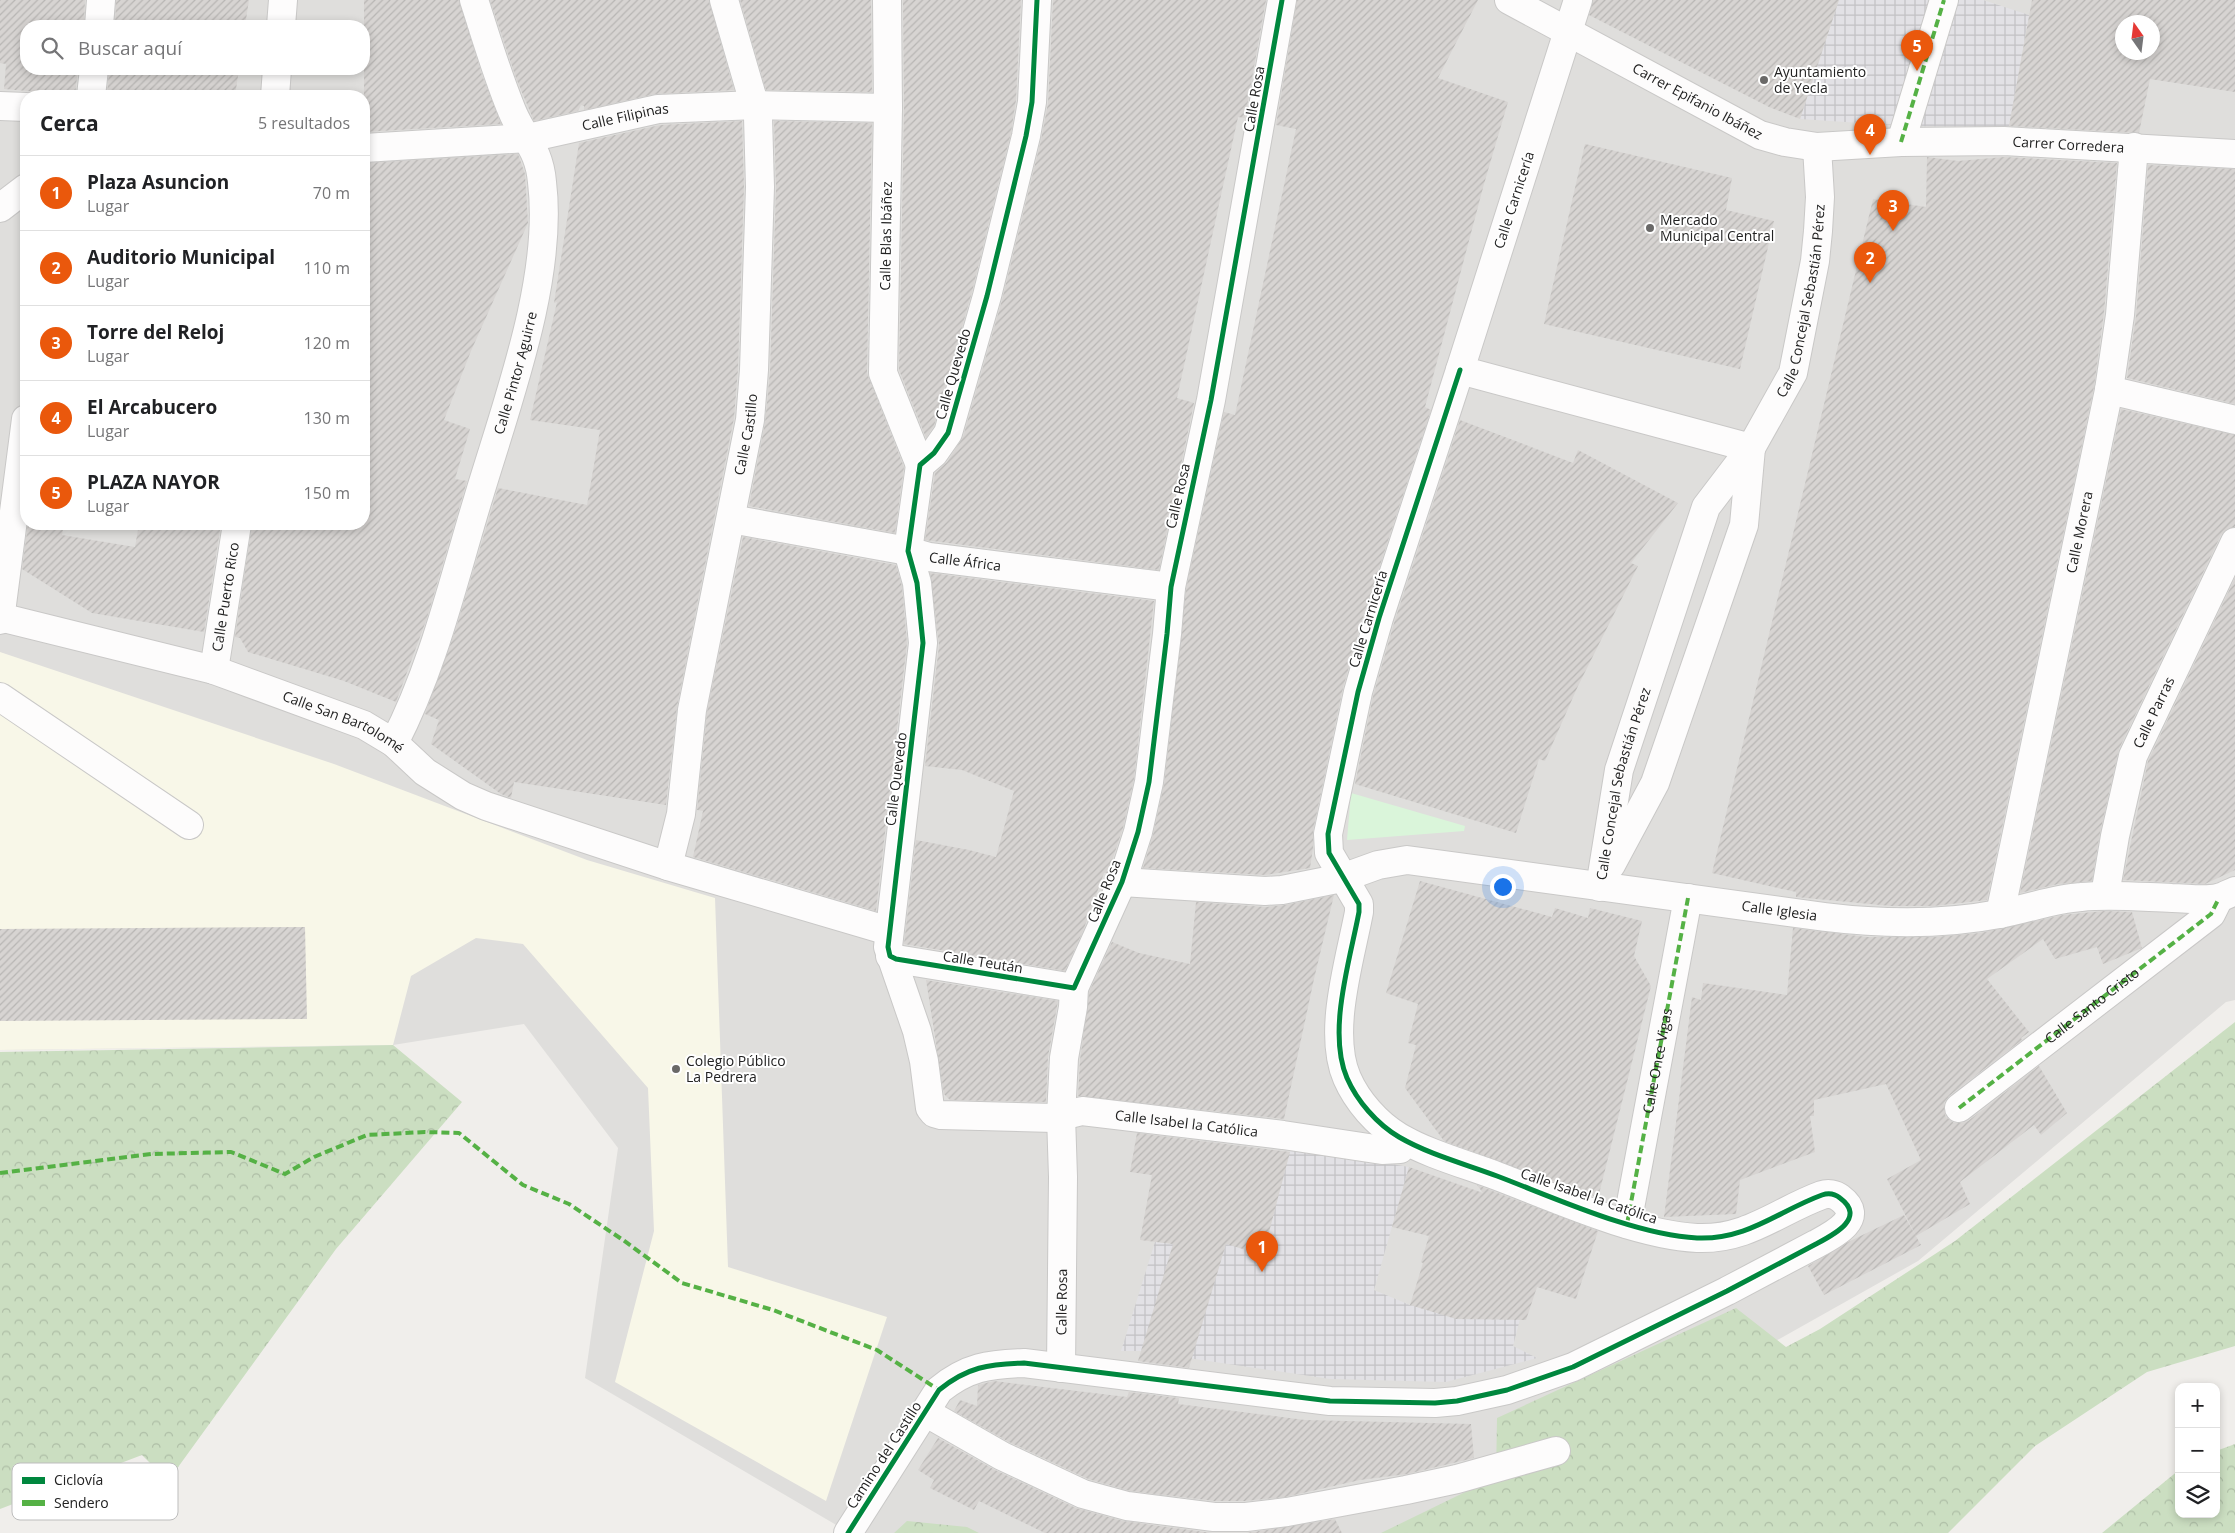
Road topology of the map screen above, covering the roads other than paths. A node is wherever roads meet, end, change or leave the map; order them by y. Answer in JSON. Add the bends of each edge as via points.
{"nodes":[{"id":1,"x":101,"y":0,"type":"edge"},
{"id":2,"x":283,"y":0,"type":"edge"},
{"id":3,"x":474,"y":0,"type":"edge"},
{"id":4,"x":724,"y":0,"type":"edge"},
{"id":5,"x":887,"y":0,"type":"edge"},
{"id":6,"x":1037,"y":0,"type":"edge"},
{"id":7,"x":1282,"y":0,"type":"edge"},
{"id":8,"x":1509,"y":0,"type":"edge"},
{"id":9,"x":1578,"y":0,"type":"edge"},
{"id":10,"x":1944,"y":0,"type":"edge"},
{"id":11,"x":99,"y":20,"type":"edge"},
{"id":12,"x":281,"y":20,"type":"edge"},
{"id":13,"x":1569,"y":31,"type":"junction"},
{"id":14,"x":93,"y":75,"type":"edge"},
{"id":15,"x":277,"y":75,"type":"edge"},
{"id":16,"x":92,"y":90,"type":"edge"},
{"id":17,"x":275,"y":90,"type":"edge"},
{"id":18,"x":756,"y":105,"type":"junction"},
{"id":19,"x":0,"y":106,"type":"edge"},
{"id":20,"x":20,"y":107,"type":"edge"},
{"id":21,"x":888,"y":108,"type":"junction"},
{"id":22,"x":528,"y":138,"type":"junction"},
{"id":23,"x":1901,"y":142,"type":"junction"},
{"id":24,"x":1817,"y":147,"type":"junction"},
{"id":25,"x":2134,"y":147,"type":"junction"},
{"id":26,"x":370,"y":148,"type":"edge"},
{"id":27,"x":2235,"y":154,"type":"edge"},
{"id":28,"x":20,"y":193,"type":"edge"},
{"id":29,"x":0,"y":208,"type":"edge"},
{"id":30,"x":1460,"y":370,"type":"junction"},
{"id":31,"x":2109,"y":390,"type":"junction"},
{"id":32,"x":2235,"y":420,"type":"edge"},
{"id":33,"x":1751,"y":448,"type":"junction"},
{"id":34,"x":920,"y":464,"type":"junction"},
{"id":35,"x":20,"y":465,"type":"edge"},
{"id":36,"x":732,"y":519,"type":"junction"},
{"id":37,"x":236,"y":530,"type":"edge"},
{"id":38,"x":2235,"y":542,"type":"edge"},
{"id":39,"x":908,"y":551,"type":"junction"},
{"id":40,"x":1171,"y":587,"type":"junction"},
{"id":41,"x":0,"y":618,"type":"edge"},
{"id":42,"x":214,"y":670,"type":"junction"},
{"id":43,"x":0,"y":697,"type":"edge"},
{"id":44,"x":394,"y":743,"type":"junction"},
{"id":45,"x":189,"y":825,"type":"dead end"},
{"id":46,"x":668,"y":866,"type":"junction"},
{"id":47,"x":1342,"y":878,"type":"junction"},
{"id":48,"x":1122,"y":882,"type":"junction"},
{"id":49,"x":1600,"y":886,"type":"junction"},
{"id":50,"x":2227,"y":894,"type":"edge"},
{"id":51,"x":2105,"y":895,"type":"junction"},
{"id":52,"x":1688,"y":898,"type":"junction"},
{"id":53,"x":2000,"y":914,"type":"junction"},
{"id":54,"x":889,"y":944,"type":"junction"},
{"id":55,"x":1074,"y":988,"type":"junction"},
{"id":56,"x":1959,"y":1108,"type":"dead end"},
{"id":57,"x":1061,"y":1116,"type":"junction"},
{"id":58,"x":1406,"y":1141,"type":"junction"},
{"id":59,"x":1627,"y":1224,"type":"junction"},
{"id":60,"x":1062,"y":1368,"type":"junction"},
{"id":61,"x":932,"y":1401,"type":"junction"},
{"id":62,"x":1556,"y":1451,"type":"dead end"},
{"id":63,"x":848,"y":1533,"type":"edge"}],
"edges":[{"from":1,"to":11,"type":"street"},
{"from":2,"to":12,"type":"street"},
{"from":3,"to":22,"type":"street","name":"Calle Pintor Aguirre","via":[[510,107]]},
{"from":4,"to":18,"type":"street","name":"Calle Castillo"},
{"from":5,"to":21,"type":"street","name":"Calle Blas Ibáñez"},
{"from":6,"to":34,"type":"street","name":"Calle Quevedo","via":[[1032,102],[987,296],[948,433]]},
{"from":7,"to":40,"type":"street","name":"Calle Rosa","via":[[1211,400]]},
{"from":8,"to":13,"type":"street","name":"Carrer Epifanio Ibáñez"},
{"from":9,"to":13,"type":"street","name":"Calle Carnicería"},
{"from":10,"to":23,"type":"street"},
{"from":13,"to":24,"type":"street","name":"Carrer Epifanio Ibáñez","via":[[1760,135]]},
{"from":13,"to":30,"type":"street","name":"Calle Carnicería"},
{"from":14,"to":16,"type":"street"},
{"from":15,"to":17,"type":"street"},
{"from":18,"to":21,"type":"street","name":"Calle Filipinas"},
{"from":18,"to":22,"type":"street","name":"Calle Filipinas","via":[[658,109]]},
{"from":18,"to":36,"type":"street","name":"Calle Castillo","via":[[760,187],[754,370],[750,420]]},
{"from":19,"to":20,"type":"street"},
{"from":21,"to":34,"type":"street","name":"Calle Blas Ibáñez","via":[[883,373]]},
{"from":22,"to":26,"type":"street","name":"Calle Filipinas"},
{"from":22,"to":44,"type":"street","name":"Calle Pintor Aguirre","via":[[539,163],[544,197],[536,287],[521,352],[428,666]]},
{"from":23,"to":24,"type":"street","name":"Carrer Epifanio Ibáñez"},
{"from":23,"to":25,"type":"street","name":"Carrer Corredera","via":[[2004,141]]},
{"from":24,"to":33,"type":"street","name":"Calle Concejal Sebastián Pérez","via":[[1820,197],[1815,261],[1793,373]]},
{"from":25,"to":27,"type":"street","name":"Carrer Corredera"},
{"from":25,"to":31,"type":"street","name":"Calle Morera","via":[[2120,315]]},
{"from":28,"to":29,"type":"street"},
{"from":30,"to":33,"type":"street"},
{"from":30,"to":47,"type":"street","name":"Calle Carnicería","via":[[1378,618],[1358,692],[1328,834],[1329,853]]},
{"from":31,"to":32,"type":"street"},
{"from":31,"to":53,"type":"street","name":"Calle Morera"},
{"from":33,"to":49,"type":"street","name":"Calle Concejal Sebastián Pérez","via":[[1741,534],[1655,783]]},
{"from":33,"to":49,"type":"street","name":"Calle Concejal Sebastián Pérez","via":[[1706,507],[1619,770]]},
{"from":34,"to":39,"type":"street","name":"Calle Quevedo"},
{"from":35,"to":41,"type":"street"},
{"from":36,"to":39,"type":"street","name":"Calle África"},
{"from":36,"to":46,"type":"street","name":"Calle Castillo","via":[[692,710],[681,814]]},
{"from":37,"to":42,"type":"street","name":"Calle Puerto Rico"},
{"from":38,"to":51,"type":"street","name":"Calle Parras","via":[[2133,756]]},
{"from":39,"to":40,"type":"street","name":"Calle África","via":[[928,557]]},
{"from":39,"to":54,"type":"street","name":"Calle Quevedo","via":[[917,583],[923,643]]},
{"from":40,"to":48,"type":"street","name":"Calle Rosa","via":[[1149,782]]},
{"from":41,"to":42,"type":"street","name":"Calle San Bartolomé"},
{"from":42,"to":44,"type":"street","name":"Calle San Bartolomé","via":[[364,724]]},
{"from":43,"to":45,"type":"street"},
{"from":44,"to":46,"type":"street","name":"Calle San Bartolomé","via":[[425,772],[463,796]]},
{"from":46,"to":54,"type":"street","name":"Calle Teután"},
{"from":47,"to":48,"type":"street","name":"Calle Iglesia","via":[[1265,891]]},
{"from":47,"to":49,"type":"street","name":"Calle Iglesia","via":[[1378,865],[1408,860]]},
{"from":47,"to":58,"type":"street","name":"Calle Carnicería","via":[[1354,894],[1359,912],[1342,1001],[1338,1036],[1341,1058],[1357,1096],[1373,1116]]},
{"from":48,"to":55,"type":"street","name":"Calle Rosa"},
{"from":49,"to":52,"type":"street","name":"Calle Iglesia"},
{"from":50,"to":51,"type":"street","name":"Calle Iglesia","via":[[2199,899]]},
{"from":50,"to":56,"type":"street","name":"Calle Santo Cristo","via":[[2211,914]]},
{"from":51,"to":53,"type":"street","name":"Calle Iglesia","via":[[2051,901]]},
{"from":52,"to":53,"type":"street","name":"Calle Iglesia","via":[[1852,920],[1926,922]]},
{"from":52,"to":59,"type":"street","name":"Calle Once Vigas"},
{"from":54,"to":55,"type":"street","name":"Calle Teután","via":[[896,959]]},
{"from":54,"to":57,"type":"street","name":"Calle Isabel la Católica","via":[[917,1031],[928,1100],[934,1113],[1018,1118]]},
{"from":55,"to":57,"type":"street","name":"Calle Rosa","via":[[1064,1058]]},
{"from":57,"to":58,"type":"street","name":"Calle Isabel la Católica","via":[[1082,1111],[1151,1118],[1382,1150],[1400,1149]]},
{"from":57,"to":60,"type":"street","name":"Calle Rosa"},
{"from":58,"to":59,"type":"street","name":"Calle Isabel la Católica"},
{"from":59,"to":60,"type":"street","name":"Calle Isabel la Católica","via":[[1679,1236],[1719,1237],[1764,1224],[1824,1194],[1836,1194],[1846,1202],[1849,1213],[1849,1221],[1839,1232],[1608,1351],[1540,1379],[1478,1397],[1435,1403],[1330,1402]]},
{"from":60,"to":61,"type":"street","via":[[996,1363],[956,1376]]},
{"from":61,"to":62,"type":"street","via":[[1002,1456],[1083,1494],[1127,1506],[1214,1517],[1287,1512],[1406,1490]]},
{"from":61,"to":63,"type":"street","name":"Camino del Castillo"}]}
